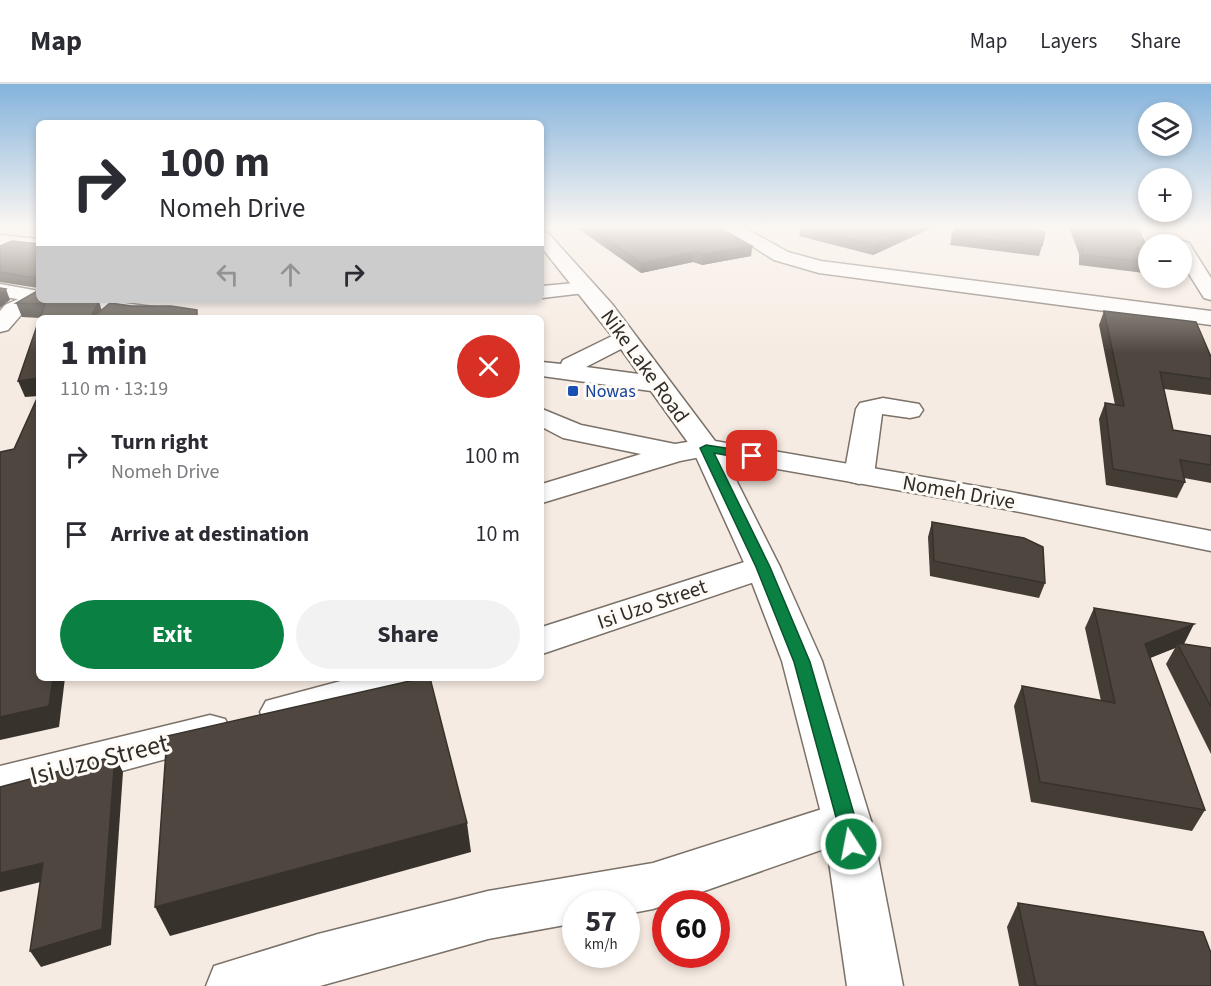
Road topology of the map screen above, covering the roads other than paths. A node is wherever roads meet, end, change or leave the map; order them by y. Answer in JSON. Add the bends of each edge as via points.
{"nodes":[{"id":1,"x":570,"y":269,"type":"edge"},
{"id":2,"x":835,"y":269,"type":"edge"},
{"id":3,"x":1196,"y":269,"type":"edge"},
{"id":4,"x":586,"y":288,"type":"junction"},
{"id":5,"x":0,"y":290,"type":"edge"},
{"id":6,"x":544,"y":292,"type":"edge"},
{"id":7,"x":1211,"y":294,"type":"edge"},
{"id":8,"x":36,"y":297,"type":"edge"},
{"id":9,"x":36,"y":298,"type":"edge"},
{"id":10,"x":79,"y":303,"type":"edge"},
{"id":11,"x":161,"y":315,"type":"edge"},
{"id":12,"x":1211,"y":318,"type":"edge"},
{"id":13,"x":0,"y":325,"type":"edge"},
{"id":14,"x":625,"y":339,"type":"junction"},
{"id":15,"x":544,"y":363,"type":"edge"},
{"id":16,"x":544,"y":369,"type":"edge"},
{"id":17,"x":583,"y":371,"type":"junction"},
{"id":18,"x":654,"y":377,"type":"junction"},
{"id":19,"x":910,"y":410,"type":"dead end"},
{"id":20,"x":544,"y":418,"type":"edge"},
{"id":21,"x":690,"y":443,"type":"junction"},
{"id":22,"x":860,"y":475,"type":"junction"},
{"id":23,"x":544,"y":493,"type":"edge"},
{"id":24,"x":1211,"y":541,"type":"edge"},
{"id":25,"x":763,"y":567,"type":"junction"},
{"id":26,"x":544,"y":640,"type":"edge"},
{"id":27,"x":395,"y":681,"type":"edge"},
{"id":28,"x":0,"y":785,"type":"edge"},
{"id":29,"x":847,"y":821,"type":"junction"},
{"id":30,"x":234,"y":986,"type":"edge"},
{"id":31,"x":875,"y":986,"type":"edge"}],
"edges":[{"from":1,"to":4,"type":"main road","name":"Nike Lake Road"},
{"from":2,"to":12,"type":"main road"},
{"from":3,"to":7,"type":"main road"},
{"from":4,"to":6,"type":"main road"},
{"from":4,"to":14,"type":"main road","name":"Nike Lake Road"},
{"from":5,"to":8,"type":"main road"},
{"from":9,"to":13,"type":"main road","via":[[13,310]]},
{"from":10,"to":11,"type":"main road"},
{"from":14,"to":17,"type":"main road"},
{"from":14,"to":18,"type":"main road","name":"Nike Lake Road"},
{"from":15,"to":17,"type":"main road"},
{"from":16,"to":17,"type":"main road"},
{"from":17,"to":18,"type":"main road"},
{"from":17,"to":21,"type":"main road","via":[[645,407]]},
{"from":18,"to":21,"type":"main road","name":"Nike Lake Road"},
{"from":19,"to":22,"type":"main road","via":[[883,406],[869,410]]},
{"from":20,"to":21,"type":"main road","via":[[573,432]]},
{"from":21,"to":22,"type":"main road","name":"Nomeh Drive"},
{"from":21,"to":23,"type":"main road"},
{"from":21,"to":25,"type":"main road","name":"Nike Lake Road"},
{"from":22,"to":24,"type":"main road","name":"Nomeh Drive"},
{"from":25,"to":26,"type":"main road","name":"Isi Uzo Street"},
{"from":25,"to":29,"type":"main road","name":"Nike Lake Road","via":[[802,662]]},
{"from":27,"to":28,"type":"main road","name":"Isi Uzo Street"},
{"from":29,"to":30,"type":"main road","via":[[653,886],[488,915]]},
{"from":29,"to":31,"type":"main road","name":"Nike Lake Road"}]}
